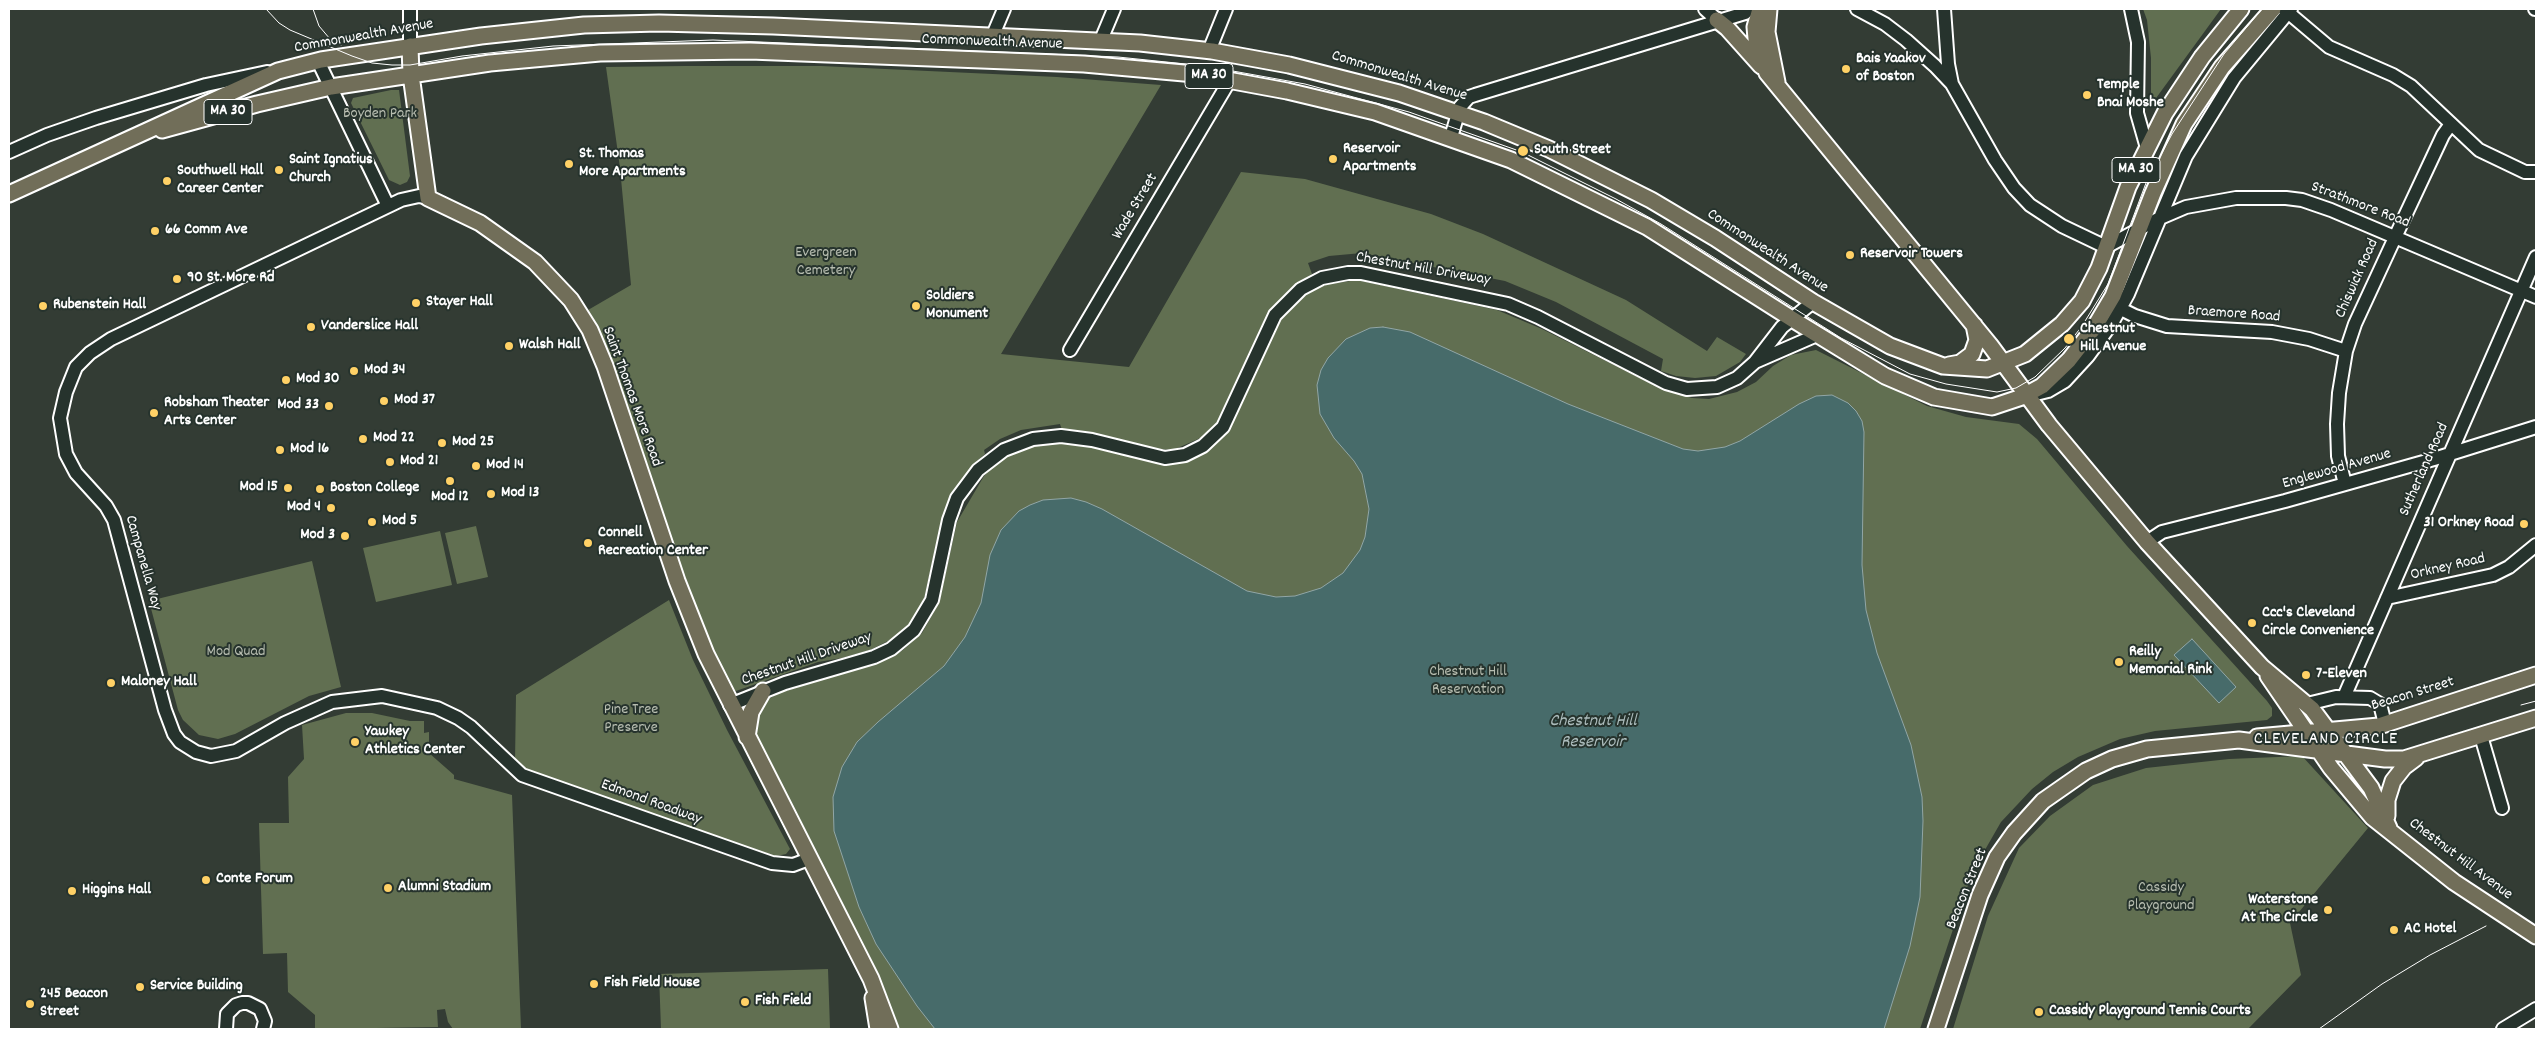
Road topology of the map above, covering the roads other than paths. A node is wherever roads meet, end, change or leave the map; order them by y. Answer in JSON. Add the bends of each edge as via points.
{"nodes":[{"id":1,"x":410,"y":9,"type":"edge"},
{"id":2,"x":1004,"y":9,"type":"edge"},
{"id":3,"x":1114,"y":9,"type":"edge"},
{"id":4,"x":1226,"y":9,"type":"edge"},
{"id":5,"x":1705,"y":9,"type":"edge"},
{"id":6,"x":1749,"y":9,"type":"edge"},
{"id":7,"x":1760,"y":9,"type":"edge"},
{"id":8,"x":1769,"y":9,"type":"edge"},
{"id":9,"x":1856,"y":9,"type":"edge"},
{"id":10,"x":1944,"y":9,"type":"edge"},
{"id":11,"x":2132,"y":9,"type":"edge"},
{"id":12,"x":2241,"y":9,"type":"edge"},
{"id":13,"x":2284,"y":10,"type":"edge"},
{"id":14,"x":1717,"y":20,"type":"junction"},
{"id":15,"x":993,"y":35,"type":"junction"},
{"id":16,"x":1046,"y":38,"type":"junction"},
{"id":17,"x":1102,"y":40,"type":"junction"},
{"id":18,"x":410,"y":46,"type":"junction"},
{"id":19,"x":1209,"y":51,"type":"junction"},
{"id":20,"x":318,"y":61,"type":"junction"},
{"id":21,"x":1045,"y":63,"type":"junction"},
{"id":22,"x":289,"y":67,"type":"junction"},
{"id":23,"x":411,"y":75,"type":"junction"},
{"id":24,"x":1773,"y":78,"type":"junction"},
{"id":25,"x":1230,"y":80,"type":"junction"},
{"id":26,"x":1952,"y":84,"type":"junction"},
{"id":27,"x":331,"y":87,"type":"junction"},
{"id":28,"x":1458,"y":112,"type":"junction"},
{"id":29,"x":2454,"y":127,"type":"junction"},
{"id":30,"x":1451,"y":137,"type":"junction"},
{"id":31,"x":127,"y":140,"type":"junction"},
{"id":32,"x":2147,"y":148,"type":"junction"},
{"id":33,"x":9,"y":152,"type":"edge"},
{"id":34,"x":2536,"y":172,"type":"edge"},
{"id":35,"x":9,"y":194,"type":"edge"},
{"id":36,"x":428,"y":198,"type":"junction"},
{"id":37,"x":388,"y":206,"type":"junction"},
{"id":38,"x":2158,"y":219,"type":"junction"},
{"id":39,"x":2138,"y":231,"type":"junction"},
{"id":40,"x":2395,"y":237,"type":"junction"},
{"id":41,"x":2106,"y":248,"type":"junction"},
{"id":42,"x":2536,"y":257,"type":"edge"},
{"id":43,"x":2522,"y":291,"type":"junction"},
{"id":44,"x":2536,"y":297,"type":"edge"},
{"id":45,"x":1813,"y":302,"type":"junction"},
{"id":46,"x":2121,"y":309,"type":"junction"},
{"id":47,"x":1792,"y":319,"type":"junction"},
{"id":48,"x":1974,"y":325,"type":"junction"},
{"id":49,"x":1817,"y":335,"type":"junction"},
{"id":50,"x":1070,"y":350,"type":"dead end"},
{"id":51,"x":2346,"y":351,"type":"junction"},
{"id":52,"x":1755,"y":362,"type":"junction"},
{"id":53,"x":2004,"y":363,"type":"junction"},
{"id":54,"x":1943,"y":366,"type":"junction"},
{"id":55,"x":2027,"y":395,"type":"junction"},
{"id":56,"x":2536,"y":427,"type":"edge"},
{"id":57,"x":2450,"y":454,"type":"junction"},
{"id":58,"x":2346,"y":484,"type":"junction"},
{"id":59,"x":2147,"y":542,"type":"junction"},
{"id":60,"x":2536,"y":545,"type":"edge"},
{"id":61,"x":2387,"y":598,"type":"junction"},
{"id":62,"x":2262,"y":667,"type":"junction"},
{"id":63,"x":2536,"y":675,"type":"edge"},
{"id":64,"x":763,"y":691,"type":"junction"},
{"id":65,"x":2344,"y":697,"type":"junction"},
{"id":66,"x":2307,"y":704,"type":"junction"},
{"id":67,"x":730,"y":705,"type":"junction"},
{"id":68,"x":2536,"y":718,"type":"edge"},
{"id":69,"x":2385,"y":724,"type":"junction"},
{"id":70,"x":2329,"y":731,"type":"junction"},
{"id":71,"x":2305,"y":732,"type":"junction"},
{"id":72,"x":2481,"y":736,"type":"junction"},
{"id":73,"x":747,"y":738,"type":"junction"},
{"id":74,"x":2239,"y":740,"type":"junction"},
{"id":75,"x":491,"y":746,"type":"joint"},
{"id":76,"x":2319,"y":751,"type":"junction"},
{"id":77,"x":2345,"y":754,"type":"junction"},
{"id":78,"x":2421,"y":756,"type":"junction"},
{"id":79,"x":2502,"y":808,"type":"dead end"},
{"id":80,"x":2388,"y":828,"type":"junction"},
{"id":81,"x":809,"y":860,"type":"junction"},
{"id":82,"x":2536,"y":936,"type":"edge"},
{"id":83,"x":2536,"y":1009,"type":"edge"},
{"id":84,"x":880,"y":1028,"type":"edge"},
{"id":85,"x":226,"y":1029,"type":"edge"},
{"id":86,"x":265,"y":1029,"type":"edge"},
{"id":87,"x":1936,"y":1029,"type":"edge"},
{"id":88,"x":2503,"y":1029,"type":"edge"}],
"edges":[{"from":1,"to":18,"type":"street"},
{"from":2,"to":15,"type":"street"},
{"from":3,"to":17,"type":"street"},
{"from":4,"to":19,"type":"street"},
{"from":5,"to":14,"type":"street"},
{"from":6,"to":14,"type":"street"},
{"from":7,"to":24,"type":"main road","name":"Chestnut Hill Avenue","via":[[1756,27],[1757,50]]},
{"from":8,"to":24,"type":"main road","name":"Chestnut Hill Avenue"},
{"from":9,"to":26,"type":"street","via":[[1885,24],[1906,40]]},
{"from":10,"to":26,"type":"street"},
{"from":11,"to":32,"type":"street","via":[[2138,42],[2137,113]]},
{"from":12,"to":32,"type":"main road","name":"Commonwealth Avenue","number":"MA 30","via":[[2187,78]]},
{"from":13,"to":29,"type":"street","via":[[2336,51],[2412,86]]},
{"from":13,"to":38,"type":"street","name":"Commonwealth Avenue","via":[[2199,133]]},
{"from":13,"to":39,"type":"main road","name":"Commonwealth Avenue","number":"MA 30","via":[[2222,67],[2203,94],[2169,156]]},
{"from":14,"to":24,"type":"main road"},
{"from":14,"to":28,"type":"street","via":[[1475,95]]},
{"from":15,"to":16,"type":"main road","name":"Commonwealth Avenue","number":"MA 30"},
{"from":15,"to":18,"type":"main road","name":"Commonwealth Avenue","number":"MA 30","via":[[622,23],[523,31]]},
{"from":16,"to":17,"type":"main road","name":"Commonwealth Avenue","number":"MA 30"},
{"from":16,"to":21,"type":"main road"},
{"from":17,"to":19,"type":"main road","name":"Commonwealth Avenue","number":"MA 30"},
{"from":18,"to":20,"type":"main road","name":"Commonwealth Avenue","number":"MA 30"},
{"from":18,"to":23,"type":"main road"},
{"from":19,"to":28,"type":"main road","name":"Commonwealth Avenue","number":"MA 30","via":[[1326,73]]},
{"from":20,"to":22,"type":"main road","name":"Commonwealth Avenue","number":"MA 30"},
{"from":20,"to":27,"type":"street"},
{"from":21,"to":23,"type":"main road","name":"Commonwealth Avenue","number":"MA 30","via":[[750,50],[676,50],[553,56]]},
{"from":21,"to":25,"type":"main road","name":"Commonwealth Avenue","number":"MA 30","via":[[1149,69]]},
{"from":22,"to":31,"type":"main road","name":"Commonwealth Avenue","number":"MA 30","via":[[257,78]]},
{"from":22,"to":33,"type":"street","name":"Commonwealth Avenue","via":[[206,85],[96,118]]},
{"from":23,"to":27,"type":"main road","name":"Commonwealth Avenue","number":"MA 30"},
{"from":23,"to":36,"type":"main road"},
{"from":24,"to":48,"type":"main road","name":"Chestnut Hill Avenue"},
{"from":25,"to":30,"type":"main road","name":"Commonwealth Avenue","number":"MA 30","via":[[1341,103]]},
{"from":25,"to":50,"type":"street","name":"Wade Street"},
{"from":26,"to":41,"type":"street","via":[[2014,188],[2030,205],[2062,226]]},
{"from":27,"to":31,"type":"main road","name":"Commonwealth Avenue","number":"MA 30"},
{"from":27,"to":37,"type":"street"},
{"from":28,"to":30,"type":"street"},
{"from":28,"to":45,"type":"main road","name":"Commonwealth Avenue","number":"MA 30","via":[[1549,149],[1618,182],[1699,228]]},
{"from":29,"to":34,"type":"street","via":[[2486,155],[2525,172]]},
{"from":29,"to":40,"type":"street","name":"Chiswick Road","via":[[2441,140]]},
{"from":30,"to":47,"type":"main road","name":"Commonwealth Avenue","number":"MA 30","via":[[1545,175],[1647,226]]},
{"from":31,"to":35,"type":"main road","name":"Commonwealth Avenue","number":"MA 30"},
{"from":32,"to":41,"type":"main road","name":"Commonwealth Avenue","number":"MA 30","via":[[2128,187]]},
{"from":36,"to":37,"type":"street","name":"Campanella Way","via":[[406,198]]},
{"from":36,"to":67,"type":"main road","name":"Saint Thomas More Road","via":[[480,224],[535,262],[583,318],[605,366],[680,590]]},
{"from":37,"to":75,"type":"street","name":"Campanella Way","via":[[111,339],[90,353],[76,367],[66,392],[60,418],[66,454],[76,473],[106,506],[114,520],[169,724],[180,742],[196,752],[211,756],[236,751],[332,702],[382,696],[437,708],[471,727]]},
{"from":38,"to":39,"type":"street","name":"Strathmore Road"},
{"from":38,"to":40,"type":"street","name":"Strathmore Road","via":[[2199,204],[2270,196],[2316,204]]},
{"from":38,"to":46,"type":"street","name":"Commonwealth Avenue"},
{"from":39,"to":41,"type":"street","name":"Strathmore Road"},
{"from":39,"to":55,"type":"main road","name":"Commonwealth Avenue","number":"MA 30","via":[[2114,296],[2094,328],[2056,373]]},
{"from":40,"to":43,"type":"street","name":"Strathmore Road"},
{"from":40,"to":51,"type":"street","name":"Chiswick Road"},
{"from":41,"to":53,"type":"main road","name":"Commonwealth Avenue","number":"MA 30","via":[[2091,285],[2072,313],[2025,354]]},
{"from":42,"to":43,"type":"street","name":"Sutherland Road"},
{"from":43,"to":44,"type":"street","name":"Strathmore Road"},
{"from":43,"to":57,"type":"street","name":"Sutherland Road"},
{"from":45,"to":47,"type":"street","name":"Chestnut Hill Driveway"},
{"from":45,"to":54,"type":"main road","name":"Commonwealth Avenue","number":"MA 30","via":[[1890,346]]},
{"from":46,"to":51,"type":"street","name":"Braemore Road","via":[[2167,326],[2272,332]]},
{"from":46,"to":55,"type":"street","name":"Commonwealth Avenue","via":[[2099,343],[2065,381],[2048,391]]},
{"from":47,"to":49,"type":"main road","name":"Commonwealth Avenue","number":"MA 30"},
{"from":47,"to":52,"type":"street","name":"Chestnut Hill Driveway","via":[[1769,341]]},
{"from":48,"to":53,"type":"main road","name":"Chestnut Hill Avenue"},
{"from":48,"to":54,"type":"main road","via":[[1976,340],[1972,354],[1960,363]]},
{"from":49,"to":52,"type":"street","name":"Chestnut Hill Driveway"},
{"from":49,"to":55,"type":"main road","name":"Commonwealth Avenue","number":"MA 30","via":[[1885,376],[1934,397],[1992,407]]},
{"from":51,"to":58,"type":"street","name":"Chiswick Road","via":[[2337,424],[2338,456]]},
{"from":52,"to":64,"type":"street","name":"Chestnut Hill Driveway","via":[[1737,378],[1717,387],[1696,390],[1677,387],[1508,304],[1361,274],[1322,278],[1296,293],[1276,316],[1226,423],[1203,446],[1185,455],[1165,458],[1061,436],[1034,439],[1004,450],[978,470],[957,498],[932,600],[914,630],[874,657]]},
{"from":53,"to":54,"type":"main road","name":"Commonwealth Avenue","number":"MA 30","via":[[1978,369]]},
{"from":53,"to":55,"type":"main road","name":"Chestnut Hill Avenue"},
{"from":55,"to":59,"type":"main road","name":"Chestnut Hill Avenue"},
{"from":56,"to":57,"type":"street","name":"Englewood Avenue"},
{"from":57,"to":58,"type":"street","name":"Englewood Avenue"},
{"from":57,"to":61,"type":"street","name":"Sutherland Road"},
{"from":58,"to":59,"type":"street","name":"Englewood Avenue","via":[[2162,533]]},
{"from":59,"to":62,"type":"main road","name":"Chestnut Hill Avenue"},
{"from":60,"to":61,"type":"street","name":"Orkney Road","via":[[2493,575]]},
{"from":61,"to":65,"type":"street","name":"Sutherland Road"},
{"from":62,"to":66,"type":"main road","name":"Chestnut Hill Avenue"},
{"from":62,"to":71,"type":"main road","name":"Chestnut Hill Avenue"},
{"from":63,"to":69,"type":"main road","name":"Beacon Street"},
{"from":64,"to":67,"type":"street","name":"Chestnut Hill Driveway"},
{"from":64,"to":73,"type":"main road","via":[[751,712]]},
{"from":65,"to":66,"type":"street"},
{"from":65,"to":69,"type":"street","via":[[2375,700],[2382,709]]},
{"from":66,"to":70,"type":"main road","name":"Chestnut Hill Avenue"},
{"from":67,"to":73,"type":"main road","name":"Chestnut Hill Driveway"},
{"from":68,"to":72,"type":"main road","name":"Beacon Street"},
{"from":69,"to":70,"type":"main road","name":"Beacon Street"},
{"from":70,"to":71,"type":"main road","name":"Beacon Street"},
{"from":70,"to":77,"type":"main road","name":"Chestnut Hill Avenue"},
{"from":71,"to":74,"type":"main road","name":"Beacon Street"},
{"from":71,"to":76,"type":"main road","name":"Chestnut Hill Avenue"},
{"from":72,"to":78,"type":"main road","name":"Beacon Street"},
{"from":72,"to":79,"type":"street"},
{"from":73,"to":81,"type":"main road","name":"Chestnut Hill Driveway"},
{"from":74,"to":76,"type":"main road","name":"Beacon Street"},
{"from":74,"to":87,"type":"main road","name":"Beacon Street","via":[[2171,745],[2125,754],[2086,771],[2043,801],[2014,833],[1991,868]]},
{"from":75,"to":81,"type":"street","name":"Edmond Roadway","via":[[522,775],[772,863],[794,865]]},
{"from":76,"to":77,"type":"main road","name":"Beacon Street"},
{"from":76,"to":80,"type":"main road","name":"Chestnut Hill Avenue","via":[[2352,795],[2372,817]]},
{"from":77,"to":78,"type":"main road","name":"Beacon Street","via":[[2395,760]]},
{"from":77,"to":80,"type":"main road","name":"Chestnut Hill Avenue","via":[[2371,788]]},
{"from":78,"to":80,"type":"main road","via":[[2404,767],[2393,781],[2386,806]]},
{"from":80,"to":82,"type":"main road","name":"Chestnut Hill Avenue","via":[[2454,882]]},
{"from":81,"to":84,"type":"main road","name":"Chestnut Hill Driveway","via":[[871,979]]},
{"from":83,"to":88,"type":"street"},
{"from":85,"to":86,"type":"street","via":[[227,1014],[236,1005],[248,1003],[260,1009]]}]}
